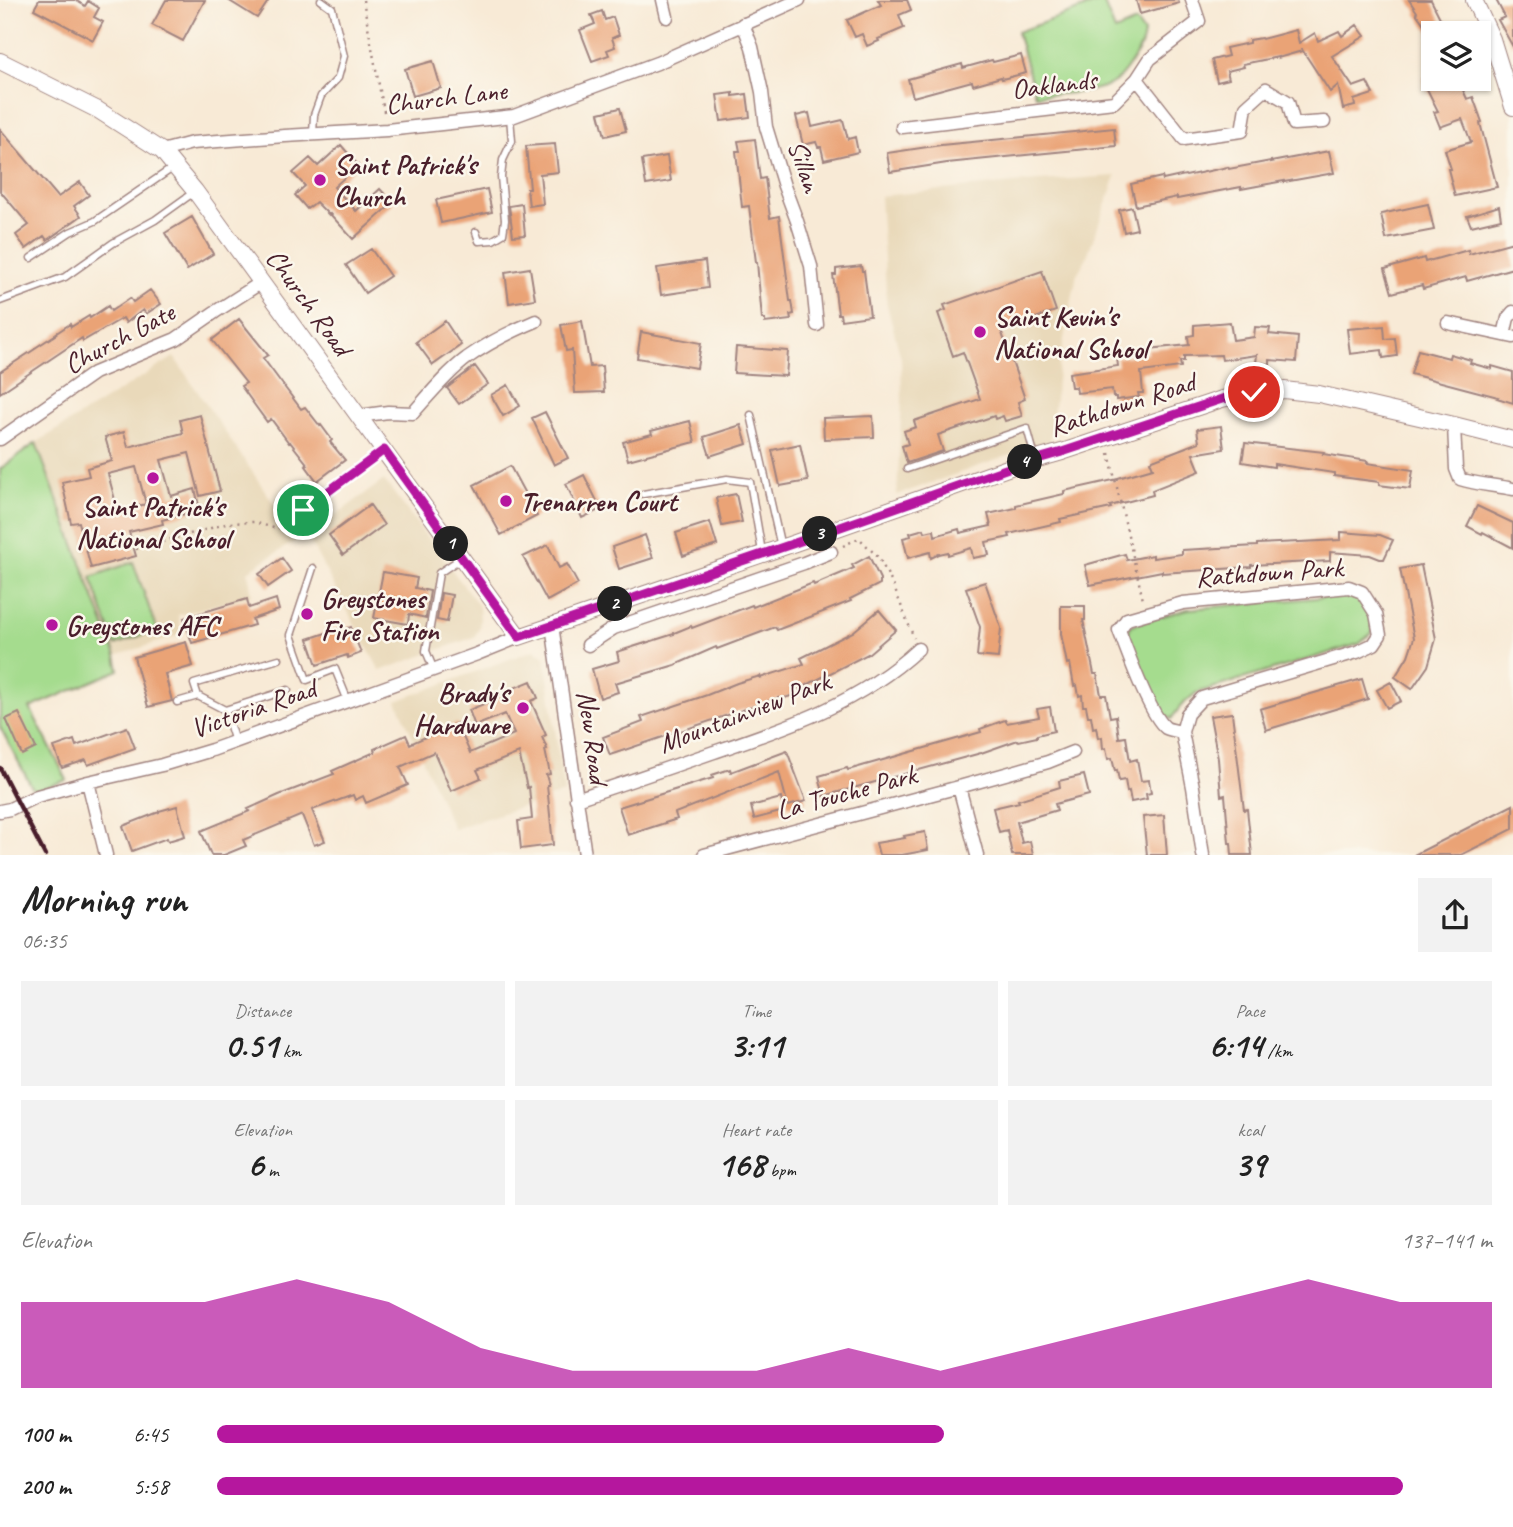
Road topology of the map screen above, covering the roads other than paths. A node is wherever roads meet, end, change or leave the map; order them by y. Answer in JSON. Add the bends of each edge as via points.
{"nodes":[{"id":1,"x":320,"y":0,"type":"edge"},
{"id":2,"x":663,"y":0,"type":"edge"},
{"id":3,"x":799,"y":0,"type":"edge"},
{"id":4,"x":1192,"y":0,"type":"edge"},
{"id":5,"x":1474,"y":0,"type":"edge"},
{"id":6,"x":667,"y":18,"type":"dead end"},
{"id":7,"x":743,"y":23,"type":"junction"},
{"id":8,"x":0,"y":61,"type":"edge"},
{"id":9,"x":1137,"y":79,"type":"junction"},
{"id":10,"x":1513,"y":107,"type":"edge"},
{"id":11,"x":510,"y":117,"type":"junction"},
{"id":12,"x":1324,"y":122,"type":"dead end"},
{"id":13,"x":902,"y":127,"type":"dead end"},
{"id":14,"x":313,"y":134,"type":"junction"},
{"id":15,"x":162,"y":151,"type":"junction"},
{"id":16,"x":175,"y":166,"type":"junction"},
{"id":17,"x":195,"y":191,"type":"junction"},
{"id":18,"x":476,"y":232,"type":"dead end"},
{"id":19,"x":31,"y":258,"type":"dead end"},
{"id":20,"x":262,"y":282,"type":"junction"},
{"id":21,"x":0,"y":301,"type":"edge"},
{"id":22,"x":1513,"y":312,"type":"edge"},
{"id":23,"x":536,"y":321,"type":"dead end"},
{"id":24,"x":1448,"y":323,"type":"dead end"},
{"id":25,"x":817,"y":325,"type":"dead end"},
{"id":26,"x":1508,"y":336,"type":"edge"},
{"id":27,"x":751,"y":415,"type":"dead end"},
{"id":28,"x":359,"y":416,"type":"junction"},
{"id":29,"x":1454,"y":425,"type":"junction"},
{"id":30,"x":0,"y":439,"type":"edge"},
{"id":31,"x":1513,"y":440,"type":"edge"},
{"id":32,"x":384,"y":450,"type":"junction"},
{"id":33,"x":1036,"y":459,"type":"junction"},
{"id":34,"x":907,"y":469,"type":"dead end"},
{"id":35,"x":1513,"y":489,"type":"edge"},
{"id":36,"x":643,"y":494,"type":"dead end"},
{"id":37,"x":303,"y":510,"type":"road end"},
{"id":38,"x":788,"y":545,"type":"junction"},
{"id":39,"x":831,"y":552,"type":"road end"},
{"id":40,"x":762,"y":554,"type":"junction"},
{"id":41,"x":461,"y":558,"type":"junction"},
{"id":42,"x":804,"y":563,"type":"junction"},
{"id":43,"x":313,"y":568,"type":"dead end"},
{"id":44,"x":552,"y":625,"type":"junction"},
{"id":45,"x":519,"y":637,"type":"junction"},
{"id":46,"x":588,"y":645,"type":"dead end"},
{"id":47,"x":918,"y":649,"type":"road end"},
{"id":48,"x":279,"y":659,"type":"dead end"},
{"id":49,"x":434,"y":670,"type":"junction"},
{"id":50,"x":288,"y":690,"type":"dead end"},
{"id":51,"x":198,"y":696,"type":"junction"},
{"id":52,"x":348,"y":701,"type":"junction"},
{"id":53,"x":177,"y":702,"type":"dead end"},
{"id":54,"x":225,"y":710,"type":"junction"},
{"id":55,"x":1182,"y":732,"type":"junction"},
{"id":56,"x":235,"y":742,"type":"junction"},
{"id":57,"x":1073,"y":751,"type":"dead end"},
{"id":58,"x":88,"y":782,"type":"junction"},
{"id":59,"x":959,"y":787,"type":"junction"},
{"id":60,"x":576,"y":799,"type":"junction"},
{"id":61,"x":0,"y":811,"type":"edge"},
{"id":62,"x":747,"y":850,"type":"edge"},
{"id":63,"x":106,"y":855,"type":"edge"},
{"id":64,"x":584,"y":855,"type":"edge"},
{"id":65,"x":704,"y":855,"type":"edge"},
{"id":66,"x":977,"y":855,"type":"edge"},
{"id":67,"x":1203,"y":855,"type":"edge"}],
"edges":[{"from":1,"to":14,"type":"lane","via":[[332,8],[344,56],[338,78],[321,96]]},
{"from":2,"to":6,"type":"street"},
{"from":3,"to":7,"type":"street","name":"Church Lane"},
{"from":4,"to":9,"type":"street","name":"Oaklands","via":[[1199,21],[1150,60]]},
{"from":5,"to":10,"type":"main road","via":[[1492,39]]},
{"from":7,"to":11,"type":"street","name":"Church Lane","via":[[657,63]]},
{"from":7,"to":25,"type":"street","name":"Sillan","via":[[762,92],[766,127],[811,267]]},
{"from":8,"to":15,"type":"main road","name":"Church Road","via":[[98,110]]},
{"from":9,"to":12,"type":"street","via":[[1184,139],[1242,131],[1246,107],[1266,89],[1288,102],[1294,124]]},
{"from":9,"to":13,"type":"street","name":"Oaklands","via":[[1114,102]]},
{"from":11,"to":14,"type":"street","name":"Church Lane"},
{"from":11,"to":18,"type":"lane","via":[[512,141],[501,177],[503,234],[479,241]]},
{"from":14,"to":15,"type":"street","name":"Church Lane","via":[[192,143]]},
{"from":15,"to":16,"type":"main road","name":"Church Road"},
{"from":16,"to":17,"type":"main road","name":"Church Road"},
{"from":16,"to":19,"type":"lane"},
{"from":17,"to":20,"type":"main road","name":"Church Road"},
{"from":17,"to":21,"type":"lane","via":[[65,277]]},
{"from":20,"to":28,"type":"main road","name":"Church Road"},
{"from":20,"to":30,"type":"street","name":"Church Gate","via":[[176,339],[94,373]]},
{"from":22,"to":26,"type":"street","via":[[1508,318]]},
{"from":23,"to":28,"type":"street","via":[[467,358],[413,413]]},
{"from":24,"to":26,"type":"street"},
{"from":27,"to":38,"type":"lane"},
{"from":28,"to":32,"type":"main road","name":"Church Road"},
{"from":29,"to":31,"type":"main road","name":"Rathdown Road"},
{"from":29,"to":33,"type":"main road","name":"Rathdown Road","via":[[1319,394],[1254,392]]},
{"from":29,"to":35,"type":"street","via":[[1455,469],[1460,479]]},
{"from":32,"to":37,"type":"lane"},
{"from":32,"to":41,"type":"main road","name":"Church Road"},
{"from":33,"to":34,"type":"lane","via":[[1027,428]]},
{"from":33,"to":38,"type":"main road","name":"Rathdown Road"},
{"from":36,"to":40,"type":"lane","via":[[727,479],[750,482]]},
{"from":38,"to":40,"type":"main road","name":"Rathdown Road"},
{"from":38,"to":42,"type":"street"},
{"from":39,"to":42,"type":"street"},
{"from":40,"to":44,"type":"main road","name":"Rathdown Road"},
{"from":41,"to":45,"type":"main road","name":"Church Road"},
{"from":41,"to":49,"type":"lane","via":[[439,573],[426,651]]},
{"from":42,"to":46,"type":"street","via":[[614,628]]},
{"from":43,"to":52,"type":"lane","via":[[291,635],[307,680],[335,669]]},
{"from":44,"to":45,"type":"main road","name":"Rathdown Road"},
{"from":44,"to":60,"type":"street","name":"New Road"},
{"from":45,"to":49,"type":"street","name":"Victoria Road"},
{"from":47,"to":60,"type":"street","name":"Mountainview Park","via":[[872,684],[811,718]]},
{"from":48,"to":51,"type":"lane","via":[[194,684]]},
{"from":49,"to":52,"type":"street","name":"Victoria Road"},
{"from":50,"to":54,"type":"lane"},
{"from":51,"to":53,"type":"lane"},
{"from":51,"to":54,"type":"lane"},
{"from":52,"to":56,"type":"street","name":"Victoria Road"},
{"from":54,"to":56,"type":"lane"},
{"from":55,"to":55,"type":"street","name":"Rathdown Park","via":[[1187,714],[1202,698],[1374,644],[1380,635],[1376,614],[1363,592],[1349,587],[1182,603],[1127,619],[1119,630],[1138,678],[1158,719],[1167,729]]},
{"from":55,"to":67,"type":"street"},
{"from":56,"to":58,"type":"street","name":"Victoria Road"},
{"from":57,"to":59,"type":"street","name":"La Touche Park"},
{"from":58,"to":61,"type":"street","name":"Victoria Road"},
{"from":58,"to":63,"type":"street"},
{"from":59,"to":62,"type":"street","name":"La Touche Park"},
{"from":59,"to":66,"type":"street","name":"La Touche Park"},
{"from":60,"to":64,"type":"street","name":"New Road"},
{"from":62,"to":65,"type":"street","name":"La Touche Park"}]}
